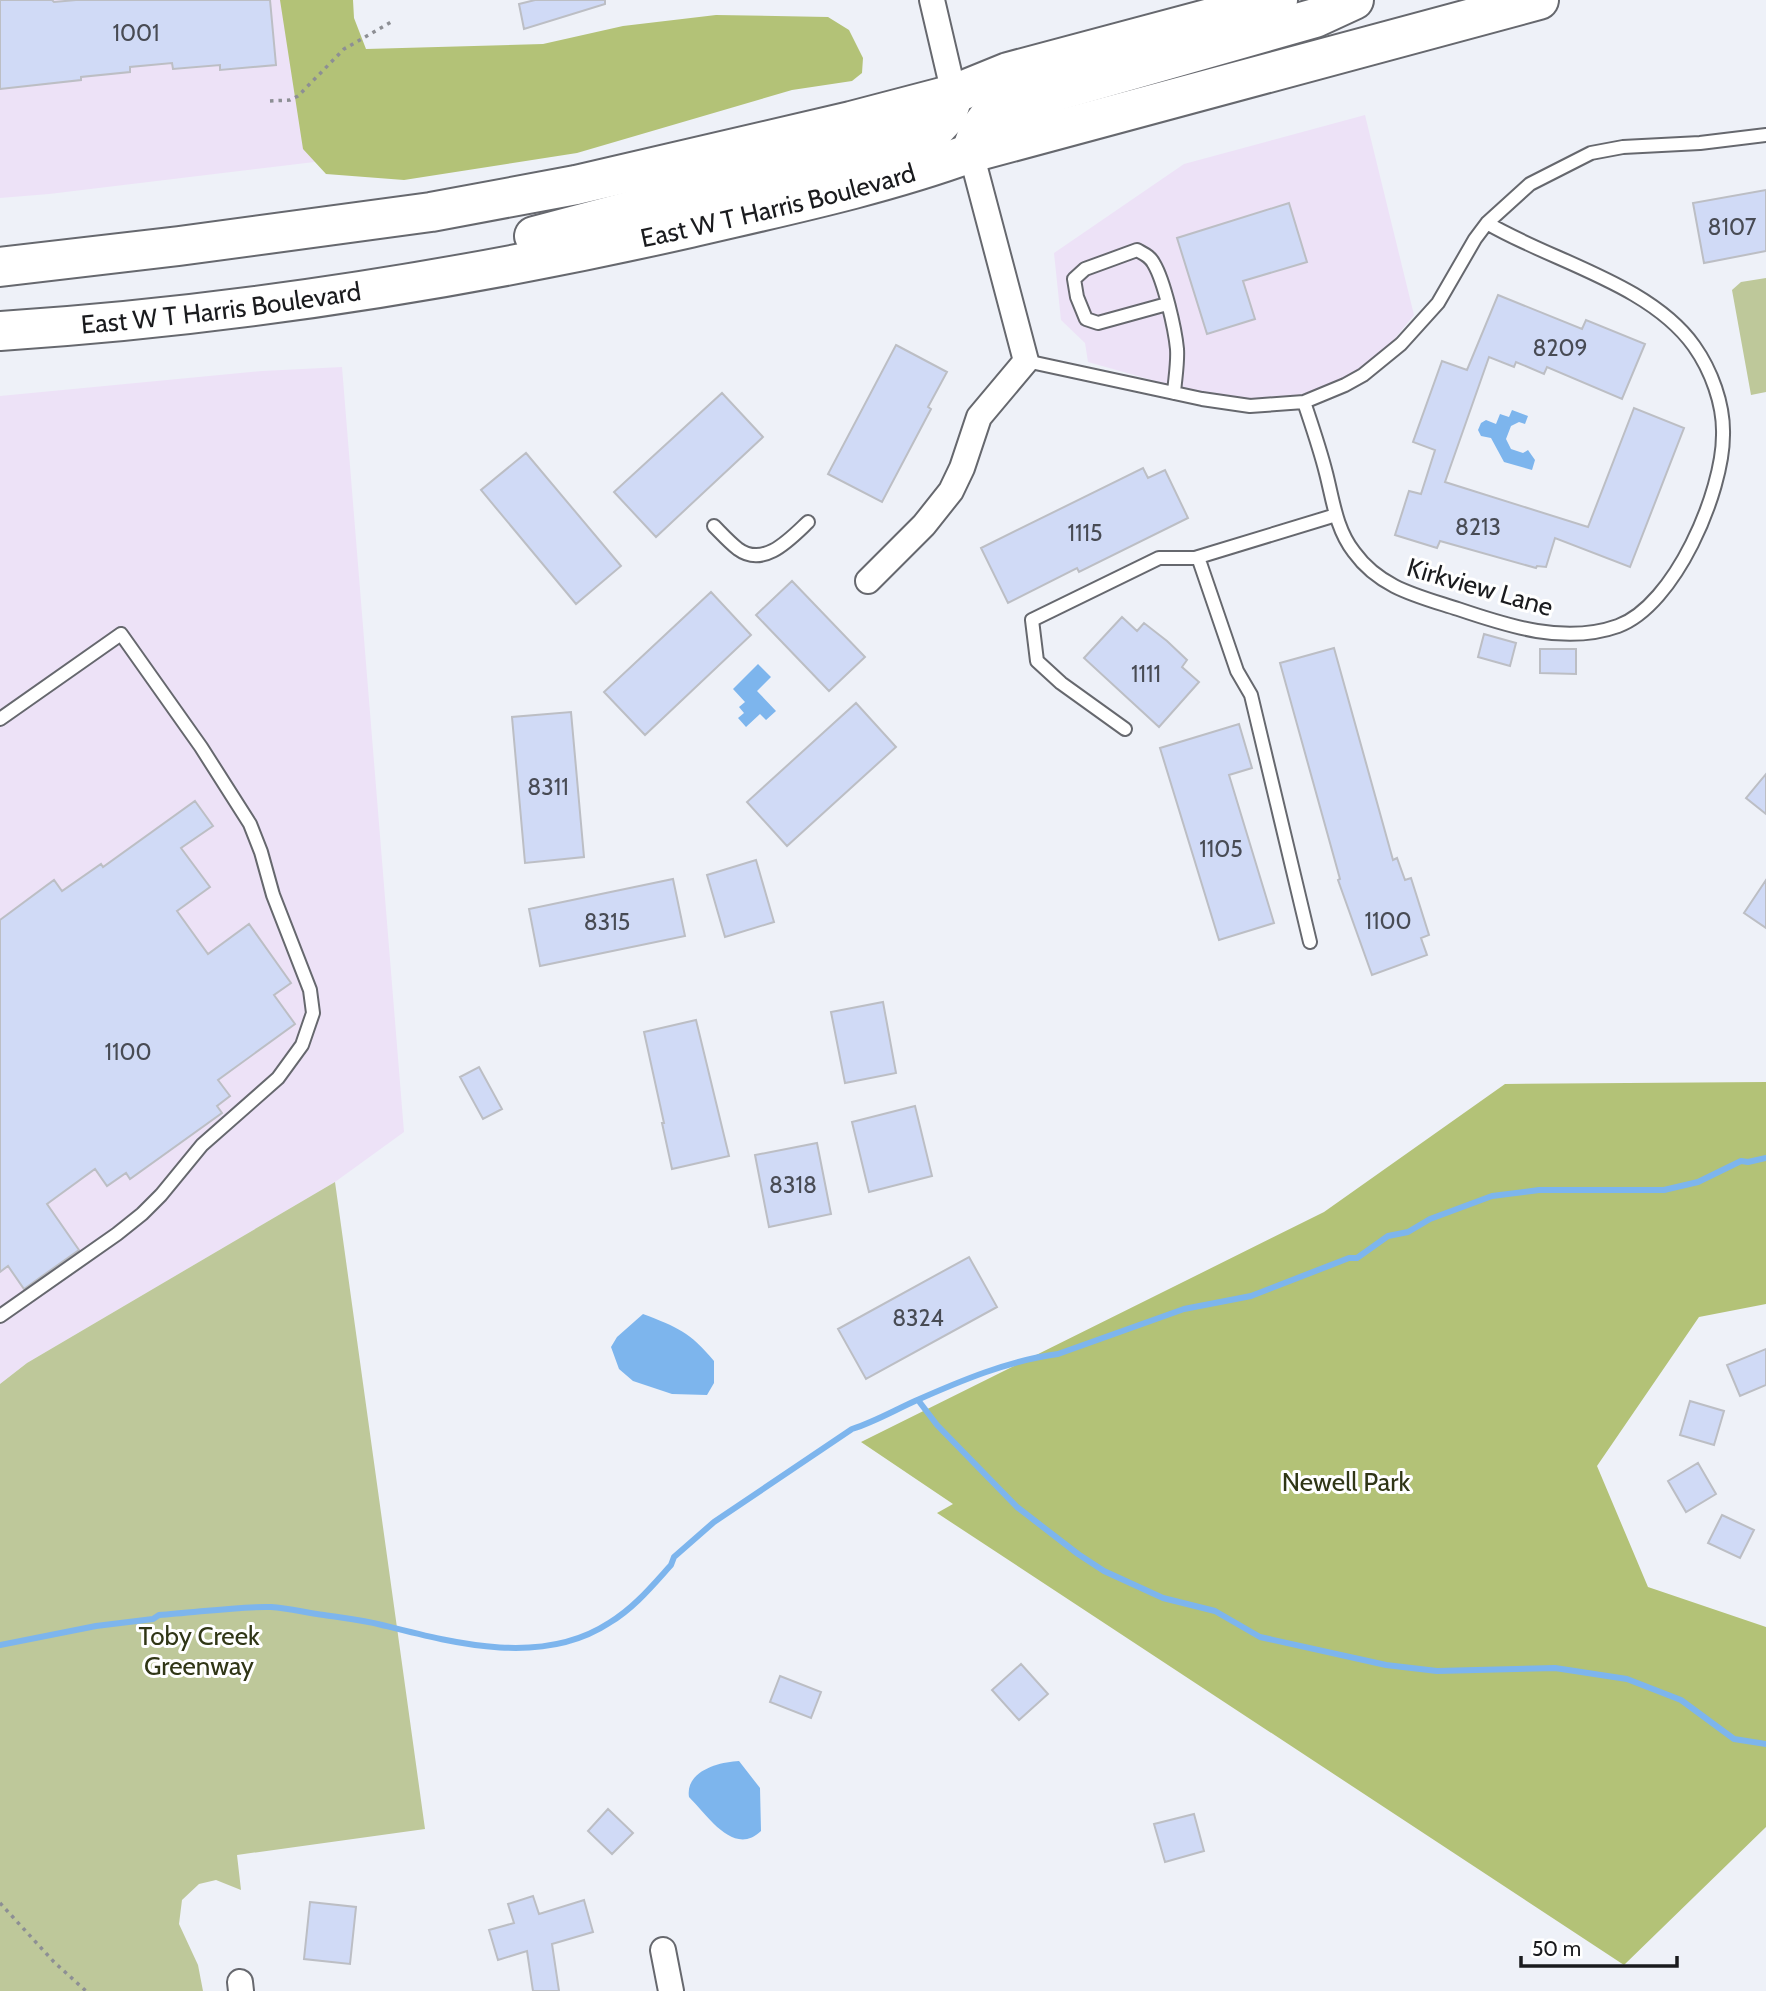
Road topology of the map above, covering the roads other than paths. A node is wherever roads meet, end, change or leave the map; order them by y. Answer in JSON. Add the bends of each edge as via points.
{"nodes":[{"id":1,"x":932,"y":0,"type":"edge"},
{"id":2,"x":1278,"y":0,"type":"edge"},
{"id":3,"x":1354,"y":0,"type":"edge"},
{"id":4,"x":1539,"y":0,"type":"edge"},
{"id":5,"x":954,"y":94,"type":"junction"},
{"id":6,"x":1766,"y":135,"type":"edge"},
{"id":7,"x":971,"y":153,"type":"junction"},
{"id":8,"x":1487,"y":223,"type":"junction"},
{"id":9,"x":179,"y":246,"type":"junction"},
{"id":10,"x":0,"y":267,"type":"edge"},
{"id":11,"x":414,"y":282,"type":"junction"},
{"id":12,"x":0,"y":288,"type":"edge"},
{"id":13,"x":1167,"y":304,"type":"junction"},
{"id":14,"x":0,"y":331,"type":"edge"},
{"id":15,"x":1026,"y":361,"type":"junction"},
{"id":16,"x":1174,"y":393,"type":"junction"},
{"id":17,"x":1304,"y":402,"type":"junction"},
{"id":18,"x":1336,"y":515,"type":"junction"},
{"id":19,"x":808,"y":522,"type":"dead end"},
{"id":20,"x":713,"y":526,"type":"dead end"},
{"id":21,"x":1198,"y":557,"type":"junction"},
{"id":22,"x":868,"y":581,"type":"dead end"},
{"id":23,"x":0,"y":719,"type":"edge"},
{"id":24,"x":1125,"y":729,"type":"dead end"},
{"id":25,"x":1310,"y":942,"type":"dead end"},
{"id":26,"x":0,"y":1316,"type":"edge"},
{"id":27,"x":663,"y":1950,"type":"dead end"},
{"id":28,"x":671,"y":1991,"type":"edge"}],
"edges":[{"from":1,"to":5,"type":"street"},
{"from":2,"to":5,"type":"main road","via":[[1009,72]]},
{"from":3,"to":7,"type":"main road","via":[[1315,18],[1005,106],[982,125]]},
{"from":4,"to":7,"type":"main road","name":"East W T Harris Boulevard"},
{"from":5,"to":9,"type":"main road","via":[[576,185],[431,212]]},
{"from":5,"to":11,"type":"main road","via":[[946,117],[934,130],[526,239]]},
{"from":6,"to":8,"type":"lane","via":[[1591,153],[1530,184]]},
{"from":7,"to":11,"type":"main road","name":"East W T Harris Boulevard","via":[[717,222]]},
{"from":7,"to":15,"type":"street"},
{"from":8,"to":17,"type":"lane","via":[[1438,303],[1401,344],[1363,375]]},
{"from":8,"to":18,"type":"lane","name":"Kirkview Lane","via":[[1628,289],[1665,315],[1693,344],[1711,374],[1723,434],[1717,475],[1679,569],[1654,602],[1619,626],[1580,635],[1532,631],[1393,587],[1353,551]]},
{"from":9,"to":10,"type":"main road"},
{"from":9,"to":12,"type":"main road","via":[[98,274]]},
{"from":11,"to":14,"type":"main road","name":"East W T Harris Boulevard","via":[[102,325]]},
{"from":13,"to":13,"type":"lane","via":[[1155,265],[1137,250],[1085,269],[1074,279],[1086,319],[1098,323]]},
{"from":13,"to":16,"type":"lane","via":[[1177,349]]},
{"from":15,"to":16,"type":"lane"},
{"from":15,"to":22,"type":"street","via":[[979,417],[951,491]]},
{"from":16,"to":17,"type":"lane","via":[[1250,406]]},
{"from":17,"to":18,"type":"lane","name":"Kirkview Lane"},
{"from":18,"to":21,"type":"lane"},
{"from":19,"to":20,"type":"lane","via":[[772,553],[752,556]]},
{"from":21,"to":24,"type":"lane","via":[[1159,558],[1032,620],[1037,661]]},
{"from":21,"to":25,"type":"lane","via":[[1237,671],[1251,695]]},
{"from":23,"to":26,"type":"lane","via":[[121,634],[250,824],[310,990],[313,1013],[302,1045],[278,1078],[202,1145],[142,1214]]},
{"from":27,"to":28,"type":"street"}]}
